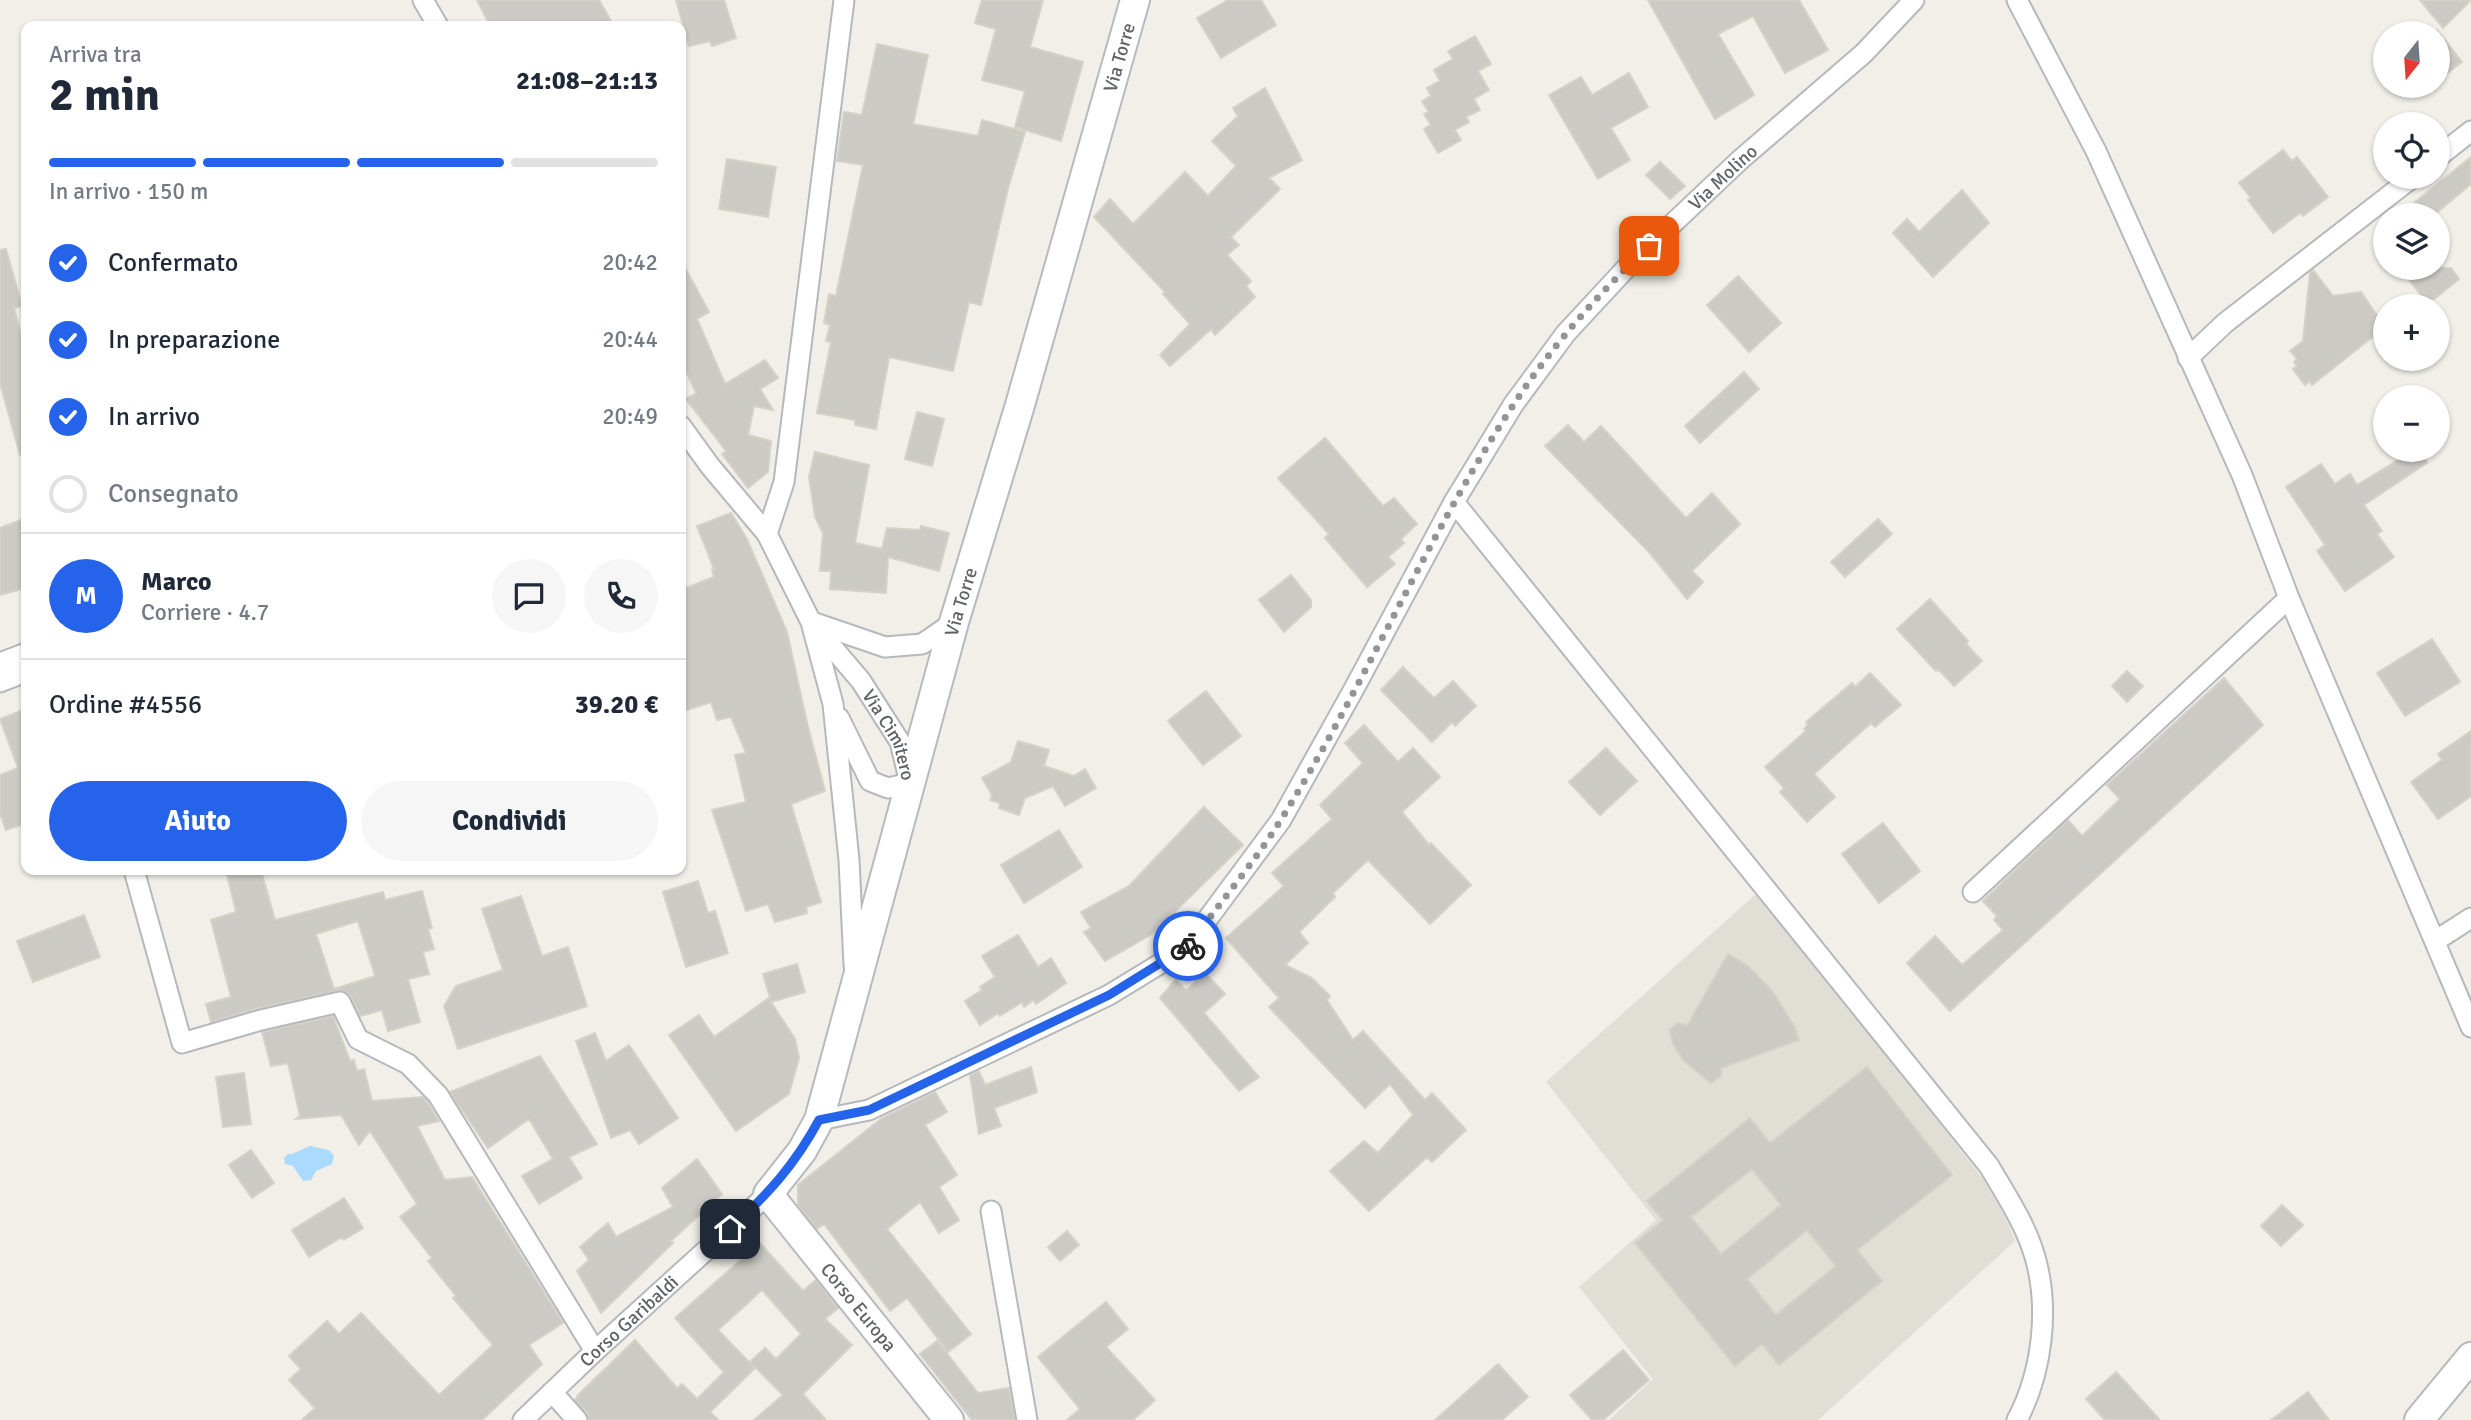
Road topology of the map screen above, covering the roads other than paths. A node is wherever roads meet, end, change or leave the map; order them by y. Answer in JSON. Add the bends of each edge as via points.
{"nodes":[{"id":1,"x":423,"y":0,"type":"edge"},
{"id":2,"x":844,"y":0,"type":"edge"},
{"id":3,"x":1135,"y":0,"type":"edge"},
{"id":4,"x":1914,"y":0,"type":"edge"},
{"id":5,"x":2017,"y":0,"type":"edge"},
{"id":6,"x":435,"y":21,"type":"edge"},
{"id":7,"x":2471,"y":131,"type":"edge"},
{"id":8,"x":2450,"y":148,"type":"edge"},
{"id":9,"x":2398,"y":189,"type":"edge"},
{"id":10,"x":2188,"y":358,"type":"junction"},
{"id":11,"x":686,"y":433,"type":"edge"},
{"id":12,"x":1454,"y":502,"type":"junction"},
{"id":13,"x":767,"y":534,"type":"junction"},
{"id":14,"x":2289,"y":598,"type":"junction"},
{"id":15,"x":811,"y":622,"type":"junction"},
{"id":16,"x":954,"y":622,"type":"junction"},
{"id":17,"x":21,"y":655,"type":"edge"},
{"id":18,"x":0,"y":663,"type":"edge"},
{"id":19,"x":21,"y":674,"type":"edge"},
{"id":20,"x":0,"y":682,"type":"edge"},
{"id":21,"x":833,"y":704,"type":"junction"},
{"id":22,"x":910,"y":783,"type":"junction"},
{"id":23,"x":135,"y":875,"type":"edge"},
{"id":24,"x":1973,"y":892,"type":"dead end"},
{"id":25,"x":2471,"y":918,"type":"edge"},
{"id":26,"x":2435,"y":941,"type":"junction"},
{"id":27,"x":855,"y":983,"type":"junction"},
{"id":28,"x":2471,"y":1027,"type":"edge"},
{"id":29,"x":819,"y":1120,"type":"junction"},
{"id":30,"x":768,"y":1194,"type":"junction"},
{"id":31,"x":991,"y":1211,"type":"dead end"},
{"id":32,"x":595,"y":1351,"type":"junction"},
{"id":33,"x":2471,"y":1357,"type":"edge"},
{"id":34,"x":552,"y":1392,"type":"junction"},
{"id":35,"x":523,"y":1420,"type":"edge"},
{"id":36,"x":577,"y":1420,"type":"edge"},
{"id":37,"x":949,"y":1420,"type":"edge"},
{"id":38,"x":1027,"y":1420,"type":"edge"},
{"id":39,"x":2017,"y":1420,"type":"edge"},
{"id":40,"x":2418,"y":1420,"type":"edge"}],
"edges":[{"from":1,"to":6,"type":"street"},
{"from":2,"to":13,"type":"street","via":[[785,482]]},
{"from":3,"to":16,"type":"main road","name":"Via Torre"},
{"from":4,"to":12,"type":"street","name":"Via Molino","via":[[1864,53],[1641,253],[1566,334],[1513,405]]},
{"from":5,"to":10,"type":"street","via":[[2096,151]]},
{"from":7,"to":8,"type":"street"},
{"from":9,"to":10,"type":"street"},
{"from":10,"to":14,"type":"street","via":[[2242,475]]},
{"from":11,"to":13,"type":"street","name":"Via Cimitero"},
{"from":12,"to":29,"type":"street","name":"Via Molino","via":[[1281,820],[1186,948],[1109,995],[869,1110]]},
{"from":12,"to":39,"type":"street","via":[[1989,1166],[2016,1211],[2035,1258],[2041,1300],[2042,1337]]},
{"from":13,"to":15,"type":"street","name":"Via Cimitero"},
{"from":14,"to":24,"type":"street"},
{"from":14,"to":26,"type":"street"},
{"from":15,"to":16,"type":"street","via":[[885,647],[922,644]]},
{"from":15,"to":21,"type":"street","name":"Via Cimitero"},
{"from":15,"to":22,"type":"street","name":"Via Cimitero","via":[[861,681],[900,742]]},
{"from":16,"to":22,"type":"main road","name":"Via Torre"},
{"from":17,"to":18,"type":"street"},
{"from":19,"to":20,"type":"street"},
{"from":21,"to":22,"type":"street","name":"Via Cimitero","via":[[870,780],[888,788]]},
{"from":21,"to":27,"type":"street","name":"Via Cimitero","via":[[849,860]]},
{"from":22,"to":27,"type":"main road","name":"Via Torre"},
{"from":23,"to":32,"type":"street","via":[[182,1043],[340,1002],[358,1039],[408,1064],[438,1094]]},
{"from":25,"to":26,"type":"street"},
{"from":26,"to":28,"type":"street"},
{"from":27,"to":29,"type":"main road","name":"Via Torre"},
{"from":29,"to":30,"type":"main road","name":"Via Torre","via":[[802,1151]]},
{"from":30,"to":32,"type":"street","name":"Corso Garibaldi"},
{"from":30,"to":37,"type":"main road","name":"Corso Europa"},
{"from":31,"to":38,"type":"street"},
{"from":32,"to":34,"type":"street","name":"Corso Garibaldi"},
{"from":33,"to":40,"type":"main road"},
{"from":34,"to":35,"type":"street","name":"Corso Garibaldi"},
{"from":34,"to":36,"type":"street"}]}
